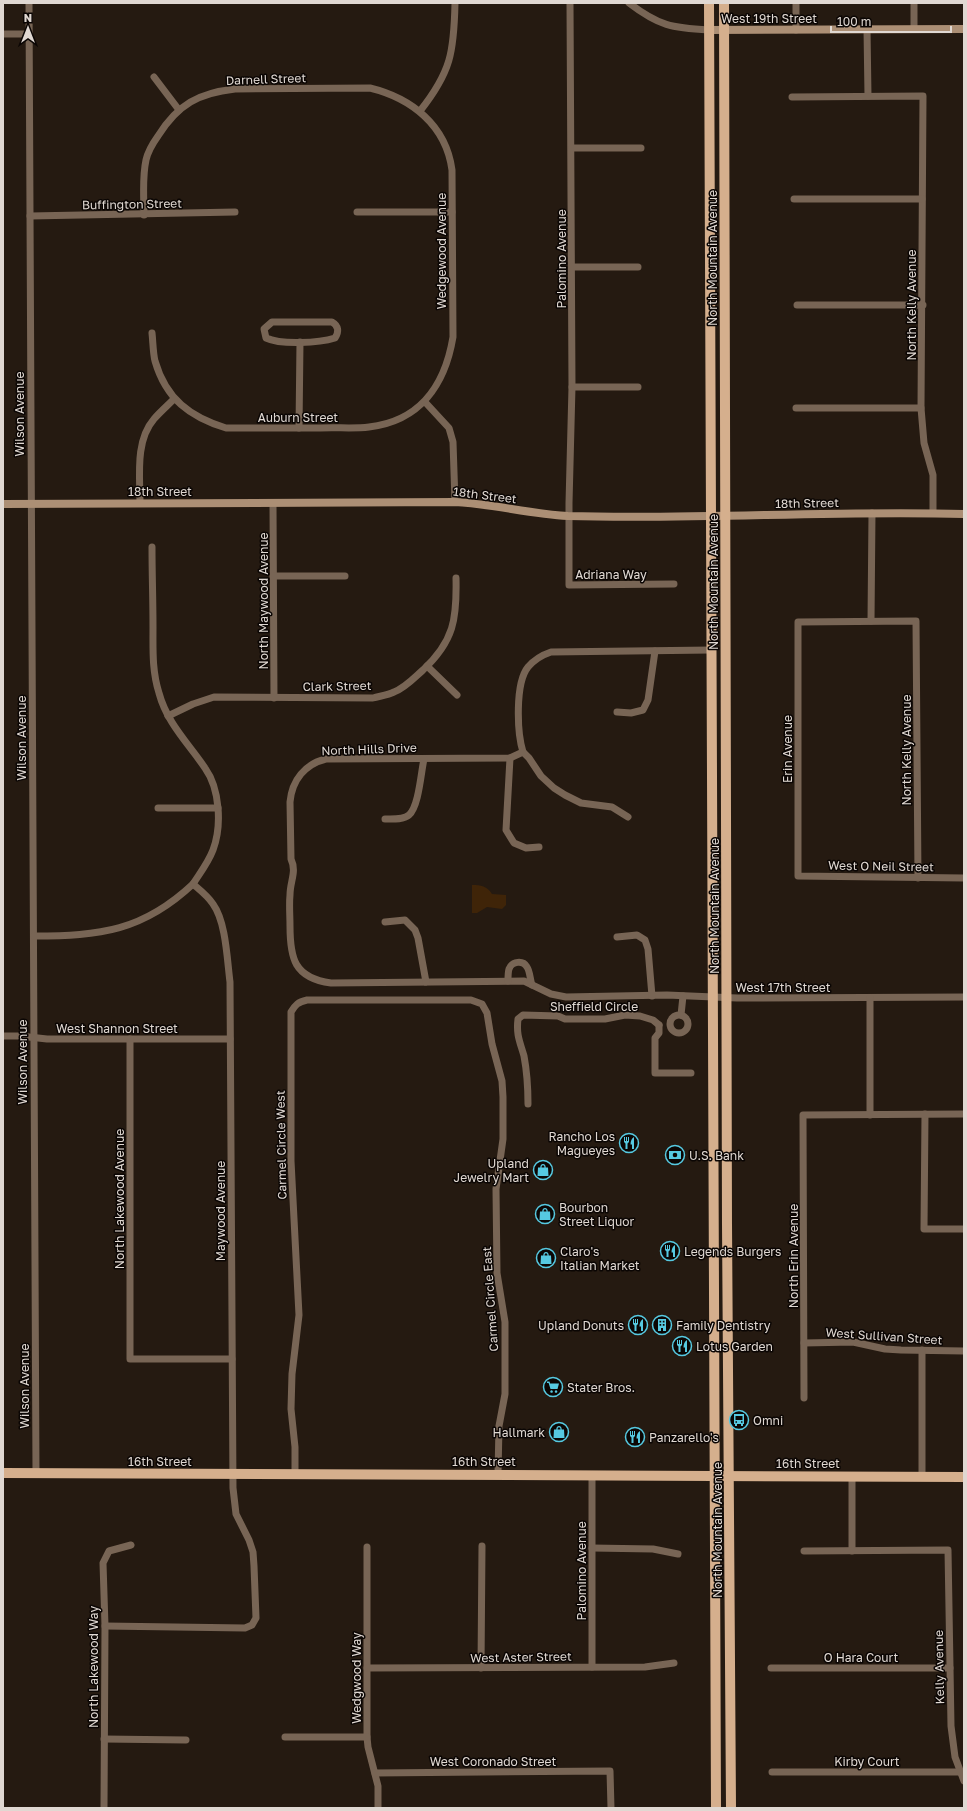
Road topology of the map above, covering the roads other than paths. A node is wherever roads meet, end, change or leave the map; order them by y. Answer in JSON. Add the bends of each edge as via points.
{"nodes":[{"id":1,"x":29,"y":3,"type":"edge"},
{"id":2,"x":455,"y":3,"type":"edge"},
{"id":3,"x":570,"y":3,"type":"edge"},
{"id":4,"x":629,"y":3,"type":"edge"},
{"id":5,"x":709,"y":3,"type":"edge"},
{"id":6,"x":724,"y":3,"type":"edge"},
{"id":7,"x":796,"y":3,"type":"edge"},
{"id":8,"x":914,"y":3,"type":"edge"},
{"id":9,"x":867,"y":29,"type":"junction"},
{"id":10,"x":914,"y":29,"type":"junction"},
{"id":11,"x":964,"y":29,"type":"edge"},
{"id":12,"x":709,"y":30,"type":"junction"},
{"id":13,"x":796,"y":30,"type":"junction"},
{"id":14,"x":724,"y":31,"type":"junction"},
{"id":15,"x":3,"y":34,"type":"edge"},
{"id":16,"x":29,"y":34,"type":"junction"},
{"id":17,"x":154,"y":77,"type":"dead end"},
{"id":18,"x":868,"y":96,"type":"junction"},
{"id":19,"x":792,"y":97,"type":"dead end"},
{"id":20,"x":179,"y":110,"type":"junction"},
{"id":21,"x":420,"y":111,"type":"junction"},
{"id":22,"x":572,"y":148,"type":"junction"},
{"id":23,"x":640,"y":148,"type":"dead end"},
{"id":24,"x":794,"y":199,"type":"dead end"},
{"id":25,"x":922,"y":199,"type":"junction"},
{"id":26,"x":235,"y":212,"type":"dead end"},
{"id":27,"x":357,"y":212,"type":"dead end"},
{"id":28,"x":452,"y":212,"type":"junction"},
{"id":29,"x":144,"y":215,"type":"junction"},
{"id":30,"x":30,"y":216,"type":"junction"},
{"id":31,"x":572,"y":267,"type":"junction"},
{"id":32,"x":638,"y":267,"type":"dead end"},
{"id":33,"x":797,"y":305,"type":"dead end"},
{"id":34,"x":923,"y":305,"type":"junction"},
{"id":35,"x":152,"y":333,"type":"dead end"},
{"id":36,"x":300,"y":342,"type":"junction"},
{"id":37,"x":572,"y":386,"type":"junction"},
{"id":38,"x":638,"y":386,"type":"dead end"},
{"id":39,"x":174,"y":399,"type":"junction"},
{"id":40,"x":425,"y":402,"type":"junction"},
{"id":41,"x":796,"y":408,"type":"dead end"},
{"id":42,"x":921,"y":408,"type":"junction"},
{"id":43,"x":299,"y":428,"type":"junction"},
{"id":44,"x":455,"y":502,"type":"junction"},
{"id":45,"x":140,"y":503,"type":"junction"},
{"id":46,"x":3,"y":504,"type":"edge"},
{"id":47,"x":30,"y":504,"type":"junction"},
{"id":48,"x":273,"y":504,"type":"junction"},
{"id":49,"x":872,"y":513,"type":"junction"},
{"id":50,"x":933,"y":513,"type":"junction"},
{"id":51,"x":964,"y":514,"type":"edge"},
{"id":52,"x":569,"y":516,"type":"junction"},
{"id":53,"x":711,"y":516,"type":"junction"},
{"id":54,"x":726,"y":516,"type":"junction"},
{"id":55,"x":152,"y":547,"type":"dead end"},
{"id":56,"x":274,"y":576,"type":"junction"},
{"id":57,"x":345,"y":576,"type":"dead end"},
{"id":58,"x":456,"y":578,"type":"dead end"},
{"id":59,"x":674,"y":584,"type":"dead end"},
{"id":60,"x":871,"y":621,"type":"junction"},
{"id":61,"x":711,"y":650,"type":"junction"},
{"id":62,"x":655,"y":651,"type":"junction"},
{"id":63,"x":427,"y":666,"type":"junction"},
{"id":64,"x":457,"y":695,"type":"dead end"},
{"id":65,"x":274,"y":698,"type":"junction"},
{"id":66,"x":618,"y":712,"type":"dead end"},
{"id":67,"x":168,"y":716,"type":"junction"},
{"id":68,"x":522,"y":752,"type":"junction"},
{"id":69,"x":510,"y":758,"type":"junction"},
{"id":70,"x":424,"y":759,"type":"junction"},
{"id":71,"x":158,"y":808,"type":"dead end"},
{"id":72,"x":218,"y":808,"type":"junction"},
{"id":73,"x":628,"y":816,"type":"dead end"},
{"id":74,"x":385,"y":819,"type":"dead end"},
{"id":75,"x":539,"y":847,"type":"dead end"},
{"id":76,"x":798,"y":876,"type":"joint"},
{"id":77,"x":918,"y":878,"type":"junction"},
{"id":78,"x":964,"y":878,"type":"edge"},
{"id":79,"x":193,"y":884,"type":"junction"},
{"id":80,"x":385,"y":922,"type":"dead end"},
{"id":81,"x":34,"y":936,"type":"junction"},
{"id":82,"x":617,"y":937,"type":"dead end"},
{"id":83,"x":476,"y":981,"type":"joint"},
{"id":84,"x":508,"y":981,"type":"junction"},
{"id":85,"x":426,"y":982,"type":"junction"},
{"id":86,"x":532,"y":985,"type":"junction"},
{"id":87,"x":652,"y":996,"type":"junction"},
{"id":88,"x":683,"y":996,"type":"junction"},
{"id":89,"x":713,"y":997,"type":"junction"},
{"id":90,"x":964,"y":997,"type":"edge"},
{"id":91,"x":728,"y":998,"type":"junction"},
{"id":92,"x":870,"y":998,"type":"junction"},
{"id":93,"x":482,"y":1004,"type":"joint"},
{"id":94,"x":681,"y":1015,"type":"junction"},
{"id":95,"x":670,"y":1024,"type":"junction"},
{"id":96,"x":659,"y":1025,"type":"junction"},
{"id":97,"x":3,"y":1036,"type":"edge"},
{"id":98,"x":33,"y":1037,"type":"junction"},
{"id":99,"x":130,"y":1039,"type":"junction"},
{"id":100,"x":230,"y":1039,"type":"junction"},
{"id":101,"x":691,"y":1073,"type":"dead end"},
{"id":102,"x":528,"y":1104,"type":"dead end"},
{"id":103,"x":925,"y":1114,"type":"junction"},
{"id":104,"x":964,"y":1114,"type":"edge"},
{"id":105,"x":870,"y":1115,"type":"junction"},
{"id":106,"x":713,"y":1223,"type":"junction"},
{"id":107,"x":727,"y":1224,"type":"junction"},
{"id":108,"x":964,"y":1229,"type":"edge"},
{"id":109,"x":804,"y":1343,"type":"junction"},
{"id":110,"x":922,"y":1350,"type":"junction"},
{"id":111,"x":964,"y":1351,"type":"edge"},
{"id":112,"x":232,"y":1359,"type":"junction"},
{"id":113,"x":804,"y":1398,"type":"dead end"},
{"id":114,"x":3,"y":1473,"type":"edge"},
{"id":115,"x":36,"y":1473,"type":"junction"},
{"id":116,"x":233,"y":1474,"type":"junction"},
{"id":117,"x":295,"y":1474,"type":"junction"},
{"id":118,"x":498,"y":1474,"type":"junction"},
{"id":119,"x":592,"y":1475,"type":"junction"},
{"id":120,"x":715,"y":1476,"type":"junction"},
{"id":121,"x":730,"y":1476,"type":"junction"},
{"id":122,"x":852,"y":1476,"type":"junction"},
{"id":123,"x":922,"y":1477,"type":"junction"},
{"id":124,"x":964,"y":1477,"type":"edge"},
{"id":125,"x":131,"y":1545,"type":"dead end"},
{"id":126,"x":482,"y":1546,"type":"dead end"},
{"id":127,"x":367,"y":1548,"type":"dead end"},
{"id":128,"x":592,"y":1548,"type":"junction"},
{"id":129,"x":804,"y":1551,"type":"dead end"},
{"id":130,"x":852,"y":1551,"type":"junction"},
{"id":131,"x":678,"y":1554,"type":"dead end"},
{"id":132,"x":105,"y":1626,"type":"junction"},
{"id":133,"x":674,"y":1663,"type":"dead end"},
{"id":134,"x":592,"y":1667,"type":"junction"},
{"id":135,"x":367,"y":1668,"type":"junction"},
{"id":136,"x":481,"y":1668,"type":"junction"},
{"id":137,"x":771,"y":1668,"type":"dead end"},
{"id":138,"x":950,"y":1668,"type":"junction"},
{"id":139,"x":285,"y":1736,"type":"dead end"},
{"id":140,"x":367,"y":1737,"type":"junction"},
{"id":141,"x":104,"y":1739,"type":"junction"},
{"id":142,"x":186,"y":1740,"type":"dead end"},
{"id":143,"x":375,"y":1772,"type":"junction"},
{"id":144,"x":772,"y":1772,"type":"dead end"},
{"id":145,"x":961,"y":1772,"type":"junction"},
{"id":146,"x":964,"y":1781,"type":"edge"},
{"id":147,"x":104,"y":1808,"type":"edge"},
{"id":148,"x":378,"y":1808,"type":"edge"},
{"id":149,"x":611,"y":1808,"type":"edge"},
{"id":150,"x":716,"y":1808,"type":"edge"},
{"id":151,"x":731,"y":1808,"type":"edge"}],
"edges":[{"from":1,"to":16,"type":"street","name":"Wilson Avenue"},
{"from":2,"to":21,"type":"street","via":[[447,70],[435,92]]},
{"from":3,"to":22,"type":"street","name":"Palomino Avenue"},
{"from":4,"to":12,"type":"street","name":"West 19th Street","via":[[642,13],[665,24],[677,28]]},
{"from":5,"to":12,"type":"main road","name":"North Mountain Avenue"},
{"from":6,"to":14,"type":"main road","name":"North Mountain Avenue"},
{"from":7,"to":13,"type":"street"},
{"from":8,"to":10,"type":"street"},
{"from":9,"to":10,"type":"main road","name":"West 19th Street"},
{"from":9,"to":13,"type":"main road","name":"West 19th Street"},
{"from":9,"to":18,"type":"street"},
{"from":10,"to":11,"type":"main road","name":"West 19th Street"},
{"from":12,"to":14,"type":"main road","name":"West 19th Street"},
{"from":12,"to":53,"type":"main road","name":"North Mountain Avenue"},
{"from":13,"to":14,"type":"main road","name":"West 19th Street"},
{"from":14,"to":54,"type":"main road","name":"North Mountain Avenue"},
{"from":15,"to":16,"type":"street"},
{"from":16,"to":30,"type":"street","name":"Wilson Avenue"},
{"from":17,"to":20,"type":"street"},
{"from":18,"to":19,"type":"street"},
{"from":18,"to":25,"type":"street","name":"North Kelly Avenue","via":[[923,96]]},
{"from":20,"to":21,"type":"street","name":"Darnell Street","via":[[196,98],[236,89],[370,88],[405,100]]},
{"from":20,"to":29,"type":"street","name":"Darnell Street","via":[[163,128],[146,159]]},
{"from":21,"to":28,"type":"street","name":"Wedgewood Avenue","via":[[438,130],[447,147],[452,170]]},
{"from":22,"to":23,"type":"street"},
{"from":22,"to":31,"type":"street","name":"Palomino Avenue"},
{"from":24,"to":25,"type":"street"},
{"from":25,"to":34,"type":"street","name":"North Kelly Avenue"},
{"from":26,"to":29,"type":"street","name":"Buffington Street"},
{"from":27,"to":28,"type":"street"},
{"from":28,"to":40,"type":"street","name":"Wedgewood Avenue","via":[[453,337],[450,356],[443,373]]},
{"from":29,"to":30,"type":"street","name":"Buffington Street"},
{"from":30,"to":47,"type":"street","name":"Wilson Avenue"},
{"from":31,"to":32,"type":"street"},
{"from":31,"to":37,"type":"street","name":"Palomino Avenue"},
{"from":33,"to":34,"type":"street"},
{"from":34,"to":42,"type":"street","name":"North Kelly Avenue"},
{"from":35,"to":39,"type":"street","via":[[155,361]]},
{"from":36,"to":36,"type":"street","via":[[271,340],[266,338],[264,329],[272,322],[332,322],[337,326],[335,338]]},
{"from":36,"to":43,"type":"street"},
{"from":37,"to":38,"type":"street"},
{"from":37,"to":52,"type":"street","name":"Palomino Avenue"},
{"from":39,"to":43,"type":"street","name":"Auburn Street","via":[[206,422],[226,428]]},
{"from":39,"to":45,"type":"street","via":[[153,420],[145,436],[140,457]]},
{"from":40,"to":43,"type":"street","name":"Auburn Street","via":[[398,420],[383,425]]},
{"from":40,"to":44,"type":"street","via":[[449,428],[453,442]]},
{"from":41,"to":42,"type":"street"},
{"from":42,"to":50,"type":"street","name":"North Kelly Avenue","via":[[924,443],[933,475]]},
{"from":44,"to":48,"type":"main road","name":"18th Street"},
{"from":44,"to":52,"type":"main road","name":"18th Street","via":[[536,514]]},
{"from":45,"to":47,"type":"main road","name":"18th Street"},
{"from":45,"to":48,"type":"main road","name":"18th Street"},
{"from":46,"to":47,"type":"main road","name":"18th Street"},
{"from":47,"to":81,"type":"street","name":"Wilson Avenue"},
{"from":48,"to":56,"type":"street","name":"North Maywood Avenue"},
{"from":49,"to":50,"type":"main road","name":"18th Street"},
{"from":49,"to":54,"type":"main road","name":"18th Street"},
{"from":49,"to":60,"type":"street"},
{"from":50,"to":51,"type":"main road","name":"18th Street"},
{"from":52,"to":53,"type":"main road","name":"18th Street"},
{"from":52,"to":59,"type":"street","name":"Adriana Way","via":[[569,585]]},
{"from":53,"to":54,"type":"main road","name":"18th Street"},
{"from":53,"to":61,"type":"main road","name":"North Mountain Avenue"},
{"from":54,"to":91,"type":"main road","name":"North Mountain Avenue"},
{"from":55,"to":67,"type":"street","via":[[153,672]]},
{"from":56,"to":57,"type":"street"},
{"from":56,"to":65,"type":"street","name":"North Maywood Avenue"},
{"from":58,"to":63,"type":"street","name":"Clark Street","via":[[457,603],[450,634],[442,651]]},
{"from":60,"to":76,"type":"street","name":"Erin Avenue","via":[[798,622]]},
{"from":60,"to":77,"type":"street","name":"North Kelly Avenue","via":[[916,621]]},
{"from":61,"to":62,"type":"street"},
{"from":61,"to":89,"type":"main road","name":"North Mountain Avenue"},
{"from":62,"to":66,"type":"street","via":[[648,700],[643,710],[631,713]]},
{"from":62,"to":68,"type":"street","via":[[551,652],[537,659],[527,668],[519,691]]},
{"from":63,"to":64,"type":"street"},
{"from":63,"to":65,"type":"street","name":"Clark Street","via":[[395,692],[373,698]]},
{"from":65,"to":67,"type":"street","name":"Clark Street","via":[[214,697]]},
{"from":67,"to":72,"type":"street","via":[[206,769],[214,787]]},
{"from":68,"to":69,"type":"street","name":"North Hills Drive"},
{"from":68,"to":73,"type":"street","via":[[541,776],[565,795],[581,803],[612,808]]},
{"from":69,"to":70,"type":"street","name":"North Hills Drive"},
{"from":69,"to":75,"type":"street","via":[[506,830],[514,843],[526,848]]},
{"from":70,"to":74,"type":"street","via":[[414,808],[408,816]]},
{"from":70,"to":85,"type":"street","name":"North Hills Drive","via":[[326,759],[316,762],[299,776],[293,787],[290,802],[290,854],[294,872],[290,890],[290,909],[291,954],[296,965],[314,979],[331,983]]},
{"from":71,"to":72,"type":"street"},
{"from":72,"to":79,"type":"street","via":[[213,849]]},
{"from":76,"to":77,"type":"street","name":"West O Neil Street"},
{"from":77,"to":78,"type":"street","name":"West O Neil Street"},
{"from":79,"to":81,"type":"street","via":[[177,900],[158,912],[111,931],[68,936]]},
{"from":79,"to":100,"type":"street","name":"Maywood Avenue","via":[[213,902],[222,927],[230,982]]},
{"from":80,"to":85,"type":"street","via":[[405,920],[414,930]]},
{"from":81,"to":98,"type":"street","name":"Wilson Avenue"},
{"from":82,"to":87,"type":"street","via":[[637,935],[645,940]]},
{"from":83,"to":84,"type":"street","name":"West 17th Street"},
{"from":83,"to":85,"type":"street","name":"North Hills Drive"},
{"from":84,"to":86,"type":"street","name":"West 17th Street"},
{"from":84,"to":86,"type":"street","via":[[509,968],[519,962],[528,968]]},
{"from":86,"to":87,"type":"street","name":"West 17th Street","via":[[566,998]]},
{"from":87,"to":88,"type":"street","name":"West 17th Street"},
{"from":88,"to":89,"type":"street","name":"West 17th Street"},
{"from":88,"to":94,"type":"street"},
{"from":89,"to":91,"type":"street","name":"West 17th Street"},
{"from":89,"to":106,"type":"main road","name":"North Mountain Avenue"},
{"from":90,"to":92,"type":"street","name":"West 17th Street"},
{"from":91,"to":92,"type":"street","name":"West 17th Street"},
{"from":91,"to":107,"type":"main road","name":"North Mountain Avenue"},
{"from":92,"to":105,"type":"street"},
{"from":93,"to":117,"type":"street","name":"Carmel Circle West","via":[[471,1000],[445,999],[306,1000],[294,1006],[291,1012],[291,1161],[299,1315],[292,1374],[291,1410]]},
{"from":93,"to":118,"type":"street","name":"Carmel Circle East","via":[[487,1013],[504,1097],[503,1139],[496,1189],[496,1274],[505,1322],[505,1394],[499,1426]]},
{"from":94,"to":95,"type":"street","via":[[672,1018]]},
{"from":94,"to":95,"type":"street","via":[[688,1023],[683,1032],[673,1030]]},
{"from":95,"to":96,"type":"street"},
{"from":96,"to":101,"type":"street","via":[[659,1033],[655,1038],[655,1073]]},
{"from":96,"to":102,"type":"street","name":"Sheffield Circle","via":[[640,1016],[565,1019],[558,1016],[523,1015],[518,1019],[517,1028],[524,1056]]},
{"from":97,"to":98,"type":"street","name":"West Shannon Street"},
{"from":98,"to":99,"type":"street","name":"West Shannon Street"},
{"from":98,"to":115,"type":"street","name":"Wilson Avenue"},
{"from":99,"to":100,"type":"street","name":"West Shannon Street"},
{"from":99,"to":112,"type":"street","name":"North Lakewood Avenue","via":[[130,1359]]},
{"from":100,"to":112,"type":"street","name":"Maywood Avenue"},
{"from":103,"to":104,"type":"street"},
{"from":103,"to":105,"type":"street"},
{"from":103,"to":108,"type":"street","via":[[924,1229]]},
{"from":105,"to":109,"type":"street","name":"North Erin Avenue","via":[[804,1115]]},
{"from":106,"to":107,"type":"main road"},
{"from":106,"to":120,"type":"main road","name":"North Mountain Avenue"},
{"from":107,"to":121,"type":"main road","name":"North Mountain Avenue"},
{"from":109,"to":110,"type":"street","name":"West Sullivan Street","via":[[853,1342],[886,1349]]},
{"from":109,"to":113,"type":"street","name":"North Erin Avenue"},
{"from":110,"to":111,"type":"street","name":"West Sullivan Street"},
{"from":110,"to":123,"type":"street"},
{"from":112,"to":116,"type":"street","name":"Maywood Avenue"},
{"from":114,"to":115,"type":"main road","name":"16th Street"},
{"from":115,"to":116,"type":"main road","name":"16th Street"},
{"from":116,"to":117,"type":"main road","name":"16th Street"},
{"from":116,"to":132,"type":"street","name":"Maywood Avenue","via":[[236,1514],[253,1552],[257,1607],[252,1625],[246,1628]]},
{"from":117,"to":118,"type":"main road","name":"16th Street"},
{"from":118,"to":119,"type":"main road","name":"16th Street"},
{"from":119,"to":120,"type":"main road","name":"16th Street"},
{"from":119,"to":128,"type":"street","name":"Palomino Avenue"},
{"from":120,"to":121,"type":"main road","name":"16th Street"},
{"from":120,"to":150,"type":"main road","name":"North Mountain Avenue"},
{"from":121,"to":122,"type":"main road","name":"16th Street"},
{"from":121,"to":151,"type":"main road","name":"North Mountain Avenue"},
{"from":122,"to":123,"type":"main road","name":"16th Street"},
{"from":122,"to":130,"type":"street"},
{"from":123,"to":124,"type":"main road","name":"16th Street"},
{"from":125,"to":132,"type":"street","name":"North Lakewood Way","via":[[109,1551],[103,1564]]},
{"from":126,"to":136,"type":"street"},
{"from":127,"to":135,"type":"street","name":"Wedgwood Way"},
{"from":128,"to":131,"type":"street","via":[[653,1549]]},
{"from":128,"to":134,"type":"street","name":"Palomino Avenue"},
{"from":129,"to":130,"type":"street"},
{"from":130,"to":138,"type":"street","name":"Kelly Avenue","via":[[948,1550]]},
{"from":132,"to":141,"type":"street","name":"North Lakewood Way"},
{"from":133,"to":134,"type":"street","name":"West Aster Street","via":[[645,1667]]},
{"from":134,"to":136,"type":"street","name":"West Aster Street"},
{"from":135,"to":136,"type":"street","name":"West Aster Street"},
{"from":135,"to":140,"type":"street","name":"Wedgwood Way"},
{"from":137,"to":138,"type":"street","name":"O Hara Court"},
{"from":138,"to":145,"type":"street","name":"Kelly Avenue","via":[[951,1733],[955,1757]]},
{"from":139,"to":140,"type":"street"},
{"from":140,"to":143,"type":"street","name":"Wedgwood Way"},
{"from":141,"to":142,"type":"street"},
{"from":141,"to":147,"type":"street","name":"North Lakewood Way"},
{"from":143,"to":148,"type":"street","name":"Wedgwood Way"},
{"from":143,"to":149,"type":"street","name":"West Coronado Street","via":[[610,1771]]},
{"from":144,"to":145,"type":"street","name":"Kirby Court"},
{"from":145,"to":146,"type":"street","name":"Kelly Avenue"}]}
